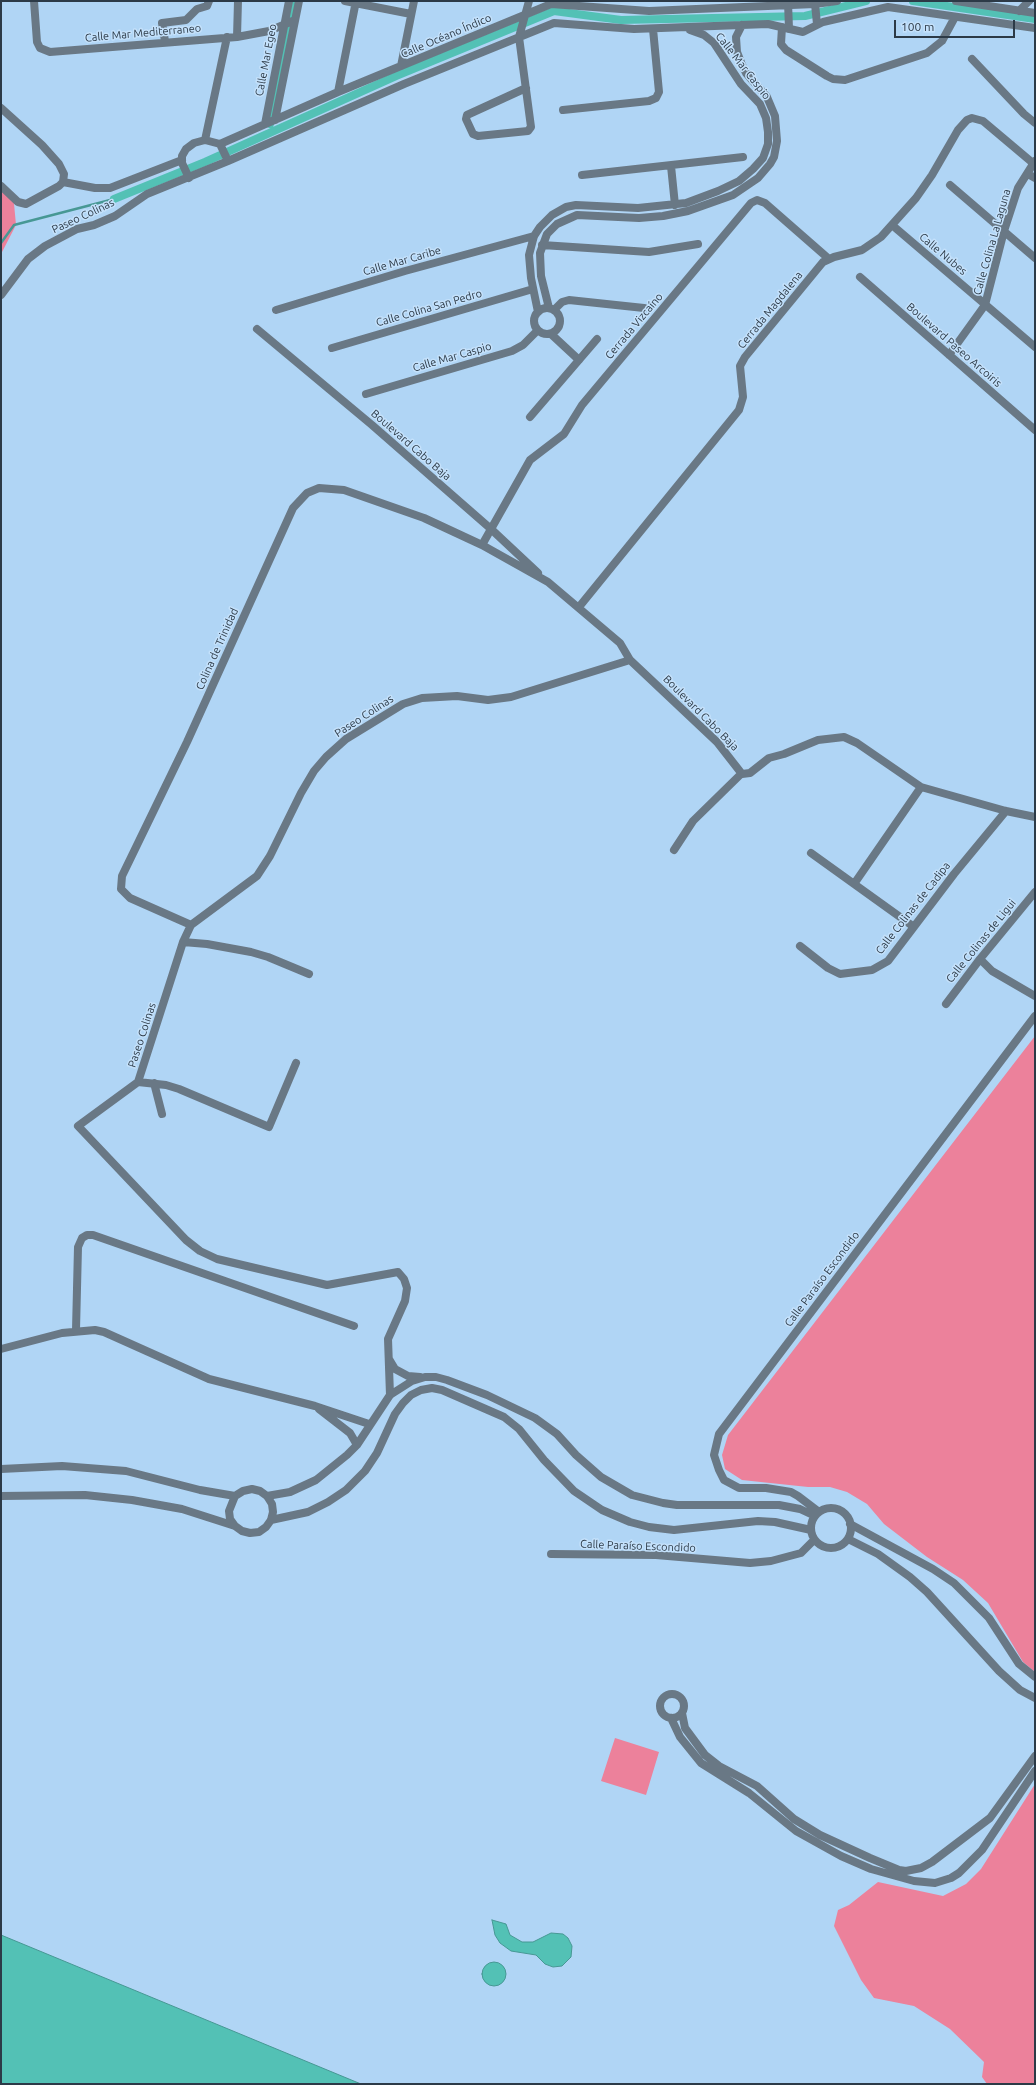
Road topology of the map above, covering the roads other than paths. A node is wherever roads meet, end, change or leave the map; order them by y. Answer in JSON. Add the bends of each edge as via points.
{"nodes":[{"id":1,"x":34,"y":1,"type":"edge"},
{"id":2,"x":209,"y":1,"type":"edge"},
{"id":3,"x":238,"y":1,"type":"edge"},
{"id":4,"x":289,"y":1,"type":"edge"},
{"id":5,"x":299,"y":1,"type":"edge"},
{"id":6,"x":344,"y":1,"type":"edge"},
{"id":7,"x":414,"y":1,"type":"edge"},
{"id":8,"x":529,"y":1,"type":"edge"},
{"id":9,"x":837,"y":1,"type":"edge"},
{"id":10,"x":956,"y":1,"type":"edge"},
{"id":11,"x":1029,"y":1,"type":"edge"},
{"id":12,"x":356,"y":2,"type":"edge"},
{"id":13,"x":815,"y":11,"type":"edge"},
{"id":14,"x":1019,"y":11,"type":"junction"},
{"id":15,"x":1035,"y":12,"type":"edge"},
{"id":16,"x":411,"y":14,"type":"junction"},
{"id":17,"x":788,"y":16,"type":"edge"},
{"id":18,"x":955,"y":17,"type":"junction"},
{"id":19,"x":524,"y":18,"type":"junction"},
{"id":20,"x":294,"y":20,"type":"junction"},
{"id":21,"x":285,"y":25,"type":"junction"},
{"id":22,"x":742,"y":25,"type":"junction"},
{"id":23,"x":684,"y":28,"type":"junction"},
{"id":24,"x":1035,"y":28,"type":"edge"},
{"id":25,"x":652,"y":29,"type":"junction"},
{"id":26,"x":519,"y":36,"type":"junction"},
{"id":27,"x":227,"y":37,"type":"junction"},
{"id":28,"x":237,"y":37,"type":"junction"},
{"id":29,"x":165,"y":41,"type":"junction"},
{"id":30,"x":972,"y":59,"type":"dead end"},
{"id":31,"x":401,"y":66,"type":"junction"},
{"id":32,"x":526,"y":88,"type":"junction"},
{"id":33,"x":338,"y":92,"type":"junction"},
{"id":34,"x":1,"y":108,"type":"edge"},
{"id":35,"x":563,"y":110,"type":"dead end"},
{"id":36,"x":275,"y":120,"type":"junction"},
{"id":37,"x":1035,"y":123,"type":"edge"},
{"id":38,"x":265,"y":124,"type":"junction"},
{"id":39,"x":205,"y":140,"type":"junction"},
{"id":40,"x":224,"y":153,"type":"junction"},
{"id":41,"x":743,"y":157,"type":"dead end"},
{"id":42,"x":1034,"y":163,"type":"edge"},
{"id":43,"x":671,"y":166,"type":"junction"},
{"id":44,"x":185,"y":169,"type":"junction"},
{"id":45,"x":582,"y":175,"type":"dead end"},
{"id":46,"x":1031,"y":176,"type":"edge"},
{"id":47,"x":63,"y":182,"type":"junction"},
{"id":48,"x":950,"y":185,"type":"dead end"},
{"id":49,"x":1,"y":186,"type":"edge"},
{"id":50,"x":675,"y":205,"type":"junction"},
{"id":51,"x":638,"y":208,"type":"junction"},
{"id":52,"x":639,"y":218,"type":"junction"},
{"id":53,"x":892,"y":225,"type":"junction"},
{"id":54,"x":1004,"y":231,"type":"junction"},
{"id":55,"x":534,"y":236,"type":"junction"},
{"id":56,"x":698,"y":244,"type":"dead end"},
{"id":57,"x":542,"y":245,"type":"junction"},
{"id":58,"x":1035,"y":258,"type":"edge"},
{"id":59,"x":829,"y":259,"type":"junction"},
{"id":60,"x":860,"y":277,"type":"dead end"},
{"id":61,"x":533,"y":289,"type":"junction"},
{"id":62,"x":1,"y":295,"type":"edge"},
{"id":63,"x":985,"y":304,"type":"junction"},
{"id":64,"x":644,"y":308,"type":"dead end"},
{"id":65,"x":551,"y":309,"type":"junction"},
{"id":66,"x":276,"y":310,"type":"dead end"},
{"id":67,"x":538,"y":312,"type":"junction"},
{"id":68,"x":257,"y":329,"type":"dead end"},
{"id":69,"x":538,"y":330,"type":"junction"},
{"id":70,"x":551,"y":334,"type":"junction"},
{"id":71,"x":597,"y":339,"type":"dead end"},
{"id":72,"x":1035,"y":347,"type":"edge"},
{"id":73,"x":332,"y":348,"type":"dead end"},
{"id":74,"x":949,"y":355,"type":"junction"},
{"id":75,"x":579,"y":360,"type":"junction"},
{"id":76,"x":366,"y":394,"type":"dead end"},
{"id":77,"x":530,"y":417,"type":"dead end"},
{"id":78,"x":1035,"y":430,"type":"edge"},
{"id":79,"x":382,"y":502,"type":"joint"},
{"id":80,"x":491,"y":529,"type":"junction"},
{"id":81,"x":482,"y":545,"type":"junction"},
{"id":82,"x":548,"y":582,"type":"junction"},
{"id":83,"x":579,"y":607,"type":"junction"},
{"id":84,"x":630,"y":660,"type":"junction"},
{"id":85,"x":741,"y":774,"type":"junction"},
{"id":86,"x":921,"y":787,"type":"junction"},
{"id":87,"x":1006,"y":811,"type":"junction"},
{"id":88,"x":1035,"y":817,"type":"edge"},
{"id":89,"x":674,"y":850,"type":"dead end"},
{"id":90,"x":811,"y":853,"type":"dead end"},
{"id":91,"x":854,"y":884,"type":"junction"},
{"id":92,"x":1035,"y":892,"type":"edge"},
{"id":93,"x":191,"y":925,"type":"junction"},
{"id":94,"x":914,"y":927,"type":"junction"},
{"id":95,"x":184,"y":942,"type":"junction"},
{"id":96,"x":800,"y":946,"type":"dead end"},
{"id":97,"x":980,"y":959,"type":"junction"},
{"id":98,"x":309,"y":974,"type":"dead end"},
{"id":99,"x":1035,"y":996,"type":"edge"},
{"id":100,"x":946,"y":1004,"type":"dead end"},
{"id":101,"x":1035,"y":1016,"type":"edge"},
{"id":102,"x":296,"y":1063,"type":"dead end"},
{"id":103,"x":138,"y":1082,"type":"junction"},
{"id":104,"x":154,"y":1083,"type":"junction"},
{"id":105,"x":162,"y":1114,"type":"dead end"},
{"id":106,"x":354,"y":1326,"type":"dead end"},
{"id":107,"x":76,"y":1330,"type":"junction"},
{"id":108,"x":1,"y":1349,"type":"edge"},
{"id":109,"x":387,"y":1352,"type":"junction"},
{"id":110,"x":425,"y":1377,"type":"junction"},
{"id":111,"x":390,"y":1395,"type":"junction"},
{"id":112,"x":316,"y":1406,"type":"junction"},
{"id":113,"x":369,"y":1424,"type":"junction"},
{"id":114,"x":357,"y":1445,"type":"junction"},
{"id":115,"x":1,"y":1469,"type":"edge"},
{"id":116,"x":1,"y":1496,"type":"edge"},
{"id":117,"x":235,"y":1496,"type":"junction"},
{"id":118,"x":267,"y":1496,"type":"junction"},
{"id":119,"x":817,"y":1514,"type":"junction"},
{"id":120,"x":271,"y":1520,"type":"junction"},
{"id":121,"x":850,"y":1524,"type":"junction"},
{"id":122,"x":235,"y":1526,"type":"junction"},
{"id":123,"x":810,"y":1530,"type":"junction"},
{"id":124,"x":848,"y":1539,"type":"junction"},
{"id":125,"x":814,"y":1540,"type":"junction"},
{"id":126,"x":551,"y":1554,"type":"dead end"},
{"id":127,"x":1035,"y":1678,"type":"edge"},
{"id":128,"x":1035,"y":1698,"type":"edge"},
{"id":129,"x":682,"y":1713,"type":"junction"},
{"id":130,"x":671,"y":1718,"type":"junction"},
{"id":131,"x":1035,"y":1756,"type":"edge"},
{"id":132,"x":1035,"y":1771,"type":"edge"}],
"edges":[{"from":1,"to":29,"type":"street","name":"Calle Mar Mediterraneo","via":[[37,42],[45,51]]},
{"from":2,"to":29,"type":"street","via":[[186,20],[162,23]]},
{"from":3,"to":28,"type":"street"},
{"from":4,"to":21,"type":"street","name":"Calle Mar Egeo"},
{"from":5,"to":20,"type":"street","name":"Calle Mar Egeo"},
{"from":6,"to":12,"type":"street"},
{"from":7,"to":16,"type":"street"},
{"from":8,"to":19,"type":"street"},
{"from":9,"to":13,"type":"street","name":"Calle Océano Índico"},
{"from":10,"to":14,"type":"street"},
{"from":11,"to":14,"type":"street"},
{"from":12,"to":16,"type":"street"},
{"from":12,"to":33,"type":"street"},
{"from":13,"to":17,"type":"street","name":"Calle Océano Índico"},
{"from":13,"to":17,"type":"street","name":"Calle Océano Índico","via":[[803,32]]},
{"from":13,"to":18,"type":"street","name":"Calle Océano Índico","via":[[888,7]]},
{"from":14,"to":15,"type":"street"},
{"from":16,"to":31,"type":"street"},
{"from":17,"to":18,"type":"street","via":[[781,44],[786,50],[833,79],[845,80],[927,53],[942,41]]},
{"from":17,"to":19,"type":"street","name":"Calle Océano Índico","via":[[639,12],[555,4],[547,5]]},
{"from":17,"to":22,"type":"street","name":"Calle Océano Índico","via":[[768,24]]},
{"from":18,"to":24,"type":"street","name":"Calle Océano Índico"},
{"from":19,"to":26,"type":"street"},
{"from":19,"to":31,"type":"street","name":"Calle Océano Índico"},
{"from":20,"to":21,"type":"street","name":"Calle Mar Mediterraneo"},
{"from":20,"to":36,"type":"street","name":"Calle Mar Egeo"},
{"from":21,"to":28,"type":"street","name":"Calle Mar Mediterraneo"},
{"from":21,"to":38,"type":"street","name":"Calle Mar Egeo"},
{"from":22,"to":23,"type":"street","name":"Calle Océano Índico"},
{"from":22,"to":52,"type":"street","name":"Calle Mar Caspio","via":[[736,37],[737,52],[746,72],[767,97],[775,116],[777,141],[774,157],[750,184],[722,200],[676,214]]},
{"from":23,"to":25,"type":"street","name":"Calle Océano Índico"},
{"from":23,"to":50,"type":"street","name":"Calle Mar Caspio","via":[[704,35],[714,43],[741,84],[760,104],[766,118],[768,138],[763,158],[739,181],[707,196]]},
{"from":25,"to":26,"type":"street","name":"Calle Océano Índico","via":[[611,28],[559,22]]},
{"from":25,"to":35,"type":"street","via":[[659,92],[656,98],[649,101]]},
{"from":26,"to":32,"type":"street"},
{"from":26,"to":40,"type":"street","name":"Calle Océano Índico","via":[[344,110]]},
{"from":27,"to":28,"type":"street","name":"Calle Mar Mediterraneo"},
{"from":27,"to":29,"type":"street","name":"Calle Mar Mediterraneo"},
{"from":27,"to":39,"type":"street"},
{"from":30,"to":37,"type":"street"},
{"from":31,"to":33,"type":"street","name":"Calle Océano Índico"},
{"from":32,"to":32,"type":"street","via":[[532,124],[530,129],[478,136],[473,134],[466,119],[467,115]]},
{"from":33,"to":36,"type":"street","name":"Calle Océano Índico"},
{"from":34,"to":47,"type":"street","via":[[59,164],[64,174]]},
{"from":36,"to":38,"type":"street","name":"Calle Océano Índico"},
{"from":38,"to":40,"type":"street","name":"Calle Océano Índico"},
{"from":39,"to":40,"type":"street"},
{"from":39,"to":44,"type":"street","via":[[189,146],[184,153]]},
{"from":40,"to":44,"type":"street","name":"Calle Océano Índico"},
{"from":41,"to":43,"type":"street"},
{"from":42,"to":46,"type":"street","name":"Calle Colina La Laguna"},
{"from":42,"to":53,"type":"street","name":"Cerrada Magdalena","via":[[983,120],[967,120],[958,130],[924,187]]},
{"from":43,"to":45,"type":"street"},
{"from":43,"to":50,"type":"street"},
{"from":44,"to":47,"type":"street","name":"Paseo Colinas","via":[[110,188]]},
{"from":44,"to":62,"type":"street","name":"Paseo Colinas","via":[[132,202],[115,216],[77,229],[45,246],[28,259]]},
{"from":46,"to":54,"type":"street","name":"Calle Colina La Laguna","via":[[1018,188]]},
{"from":47,"to":49,"type":"street","via":[[26,204],[18,202]]},
{"from":48,"to":54,"type":"street"},
{"from":50,"to":51,"type":"street","name":"Calle Mar Caspio"},
{"from":51,"to":52,"type":"street"},
{"from":51,"to":55,"type":"street","name":"Calle Mar Caspio","via":[[586,205],[566,207],[547,220]]},
{"from":52,"to":57,"type":"street","name":"Calle Mar Caspio","via":[[577,215],[552,228]]},
{"from":53,"to":59,"type":"street","name":"Cerrada Magdalena","via":[[870,247]]},
{"from":53,"to":63,"type":"street","name":"Calle Nubes"},
{"from":54,"to":58,"type":"street"},
{"from":54,"to":63,"type":"street","name":"Calle Colina La Laguna"},
{"from":55,"to":61,"type":"street","name":"Calle Mar Caspio","via":[[529,255]]},
{"from":55,"to":66,"type":"street","name":"Calle Mar Caribe"},
{"from":56,"to":57,"type":"street","via":[[649,252]]},
{"from":57,"to":65,"type":"street","name":"Calle Mar Caspio","via":[[540,269]]},
{"from":59,"to":80,"type":"street","name":"Cerrada Vizcaíno","via":[[765,203],[757,200],[751,203],[582,405],[564,434],[530,460]]},
{"from":59,"to":83,"type":"street","name":"Cerrada Magdalena","via":[[823,262],[742,361],[740,372],[743,397],[739,410]]},
{"from":60,"to":74,"type":"street","name":"Boulevard Paseo Arcoiris"},
{"from":61,"to":67,"type":"street","name":"Calle Mar Caspio"},
{"from":61,"to":73,"type":"street","name":"Calle Colina San Pedro"},
{"from":63,"to":72,"type":"street","name":"Calle Nubes"},
{"from":63,"to":74,"type":"street","name":"Calle Colina La Laguna"},
{"from":64,"to":65,"type":"street","via":[[569,300]]},
{"from":65,"to":67,"type":"street"},
{"from":65,"to":70,"type":"street","via":[[558,314],[560,326]]},
{"from":67,"to":69,"type":"street","via":[[534,321]]},
{"from":68,"to":80,"type":"street","name":"Boulevard Cabo Baja","via":[[304,366]]},
{"from":69,"to":70,"type":"street"},
{"from":69,"to":76,"type":"street","name":"Calle Mar Caspio","via":[[523,345],[512,351]]},
{"from":70,"to":75,"type":"street"},
{"from":71,"to":75,"type":"street"},
{"from":74,"to":78,"type":"street","name":"Boulevard Paseo Arcoiris"},
{"from":75,"to":77,"type":"street"},
{"from":79,"to":81,"type":"street","name":"Boulevard Cabo Baja"},
{"from":79,"to":93,"type":"street","name":"Colina de Trinidad","via":[[330,487],[307,493],[293,508],[187,742],[123,872],[121,889],[135,902]]},
{"from":80,"to":81,"type":"street","name":"Cerrada Vizcaíno"},
{"from":80,"to":82,"type":"street","name":"Boulevard Cabo Baja"},
{"from":81,"to":82,"type":"street","name":"Boulevard Cabo Baja"},
{"from":82,"to":83,"type":"street","name":"Boulevard Cabo Baja"},
{"from":83,"to":84,"type":"street","name":"Boulevard Cabo Baja","via":[[620,643]]},
{"from":84,"to":85,"type":"street","name":"Boulevard Cabo Baja","via":[[717,742]]},
{"from":84,"to":93,"type":"street","name":"Paseo Colinas","via":[[511,697],[488,700],[457,696],[422,698],[403,704],[369,724],[346,739],[314,771],[268,860],[257,876]]},
{"from":85,"to":86,"type":"street","via":[[746,775],[769,758],[818,740],[844,737],[857,743]]},
{"from":85,"to":89,"type":"street","via":[[693,822]]},
{"from":86,"to":87,"type":"street"},
{"from":86,"to":91,"type":"street"},
{"from":87,"to":88,"type":"street"},
{"from":87,"to":94,"type":"street","name":"Calle Colinas de Cadipa"},
{"from":90,"to":91,"type":"street"},
{"from":91,"to":94,"type":"street"},
{"from":92,"to":97,"type":"street","name":"Calle Colinas de Ligui"},
{"from":93,"to":95,"type":"street","name":"Paseo Colinas"},
{"from":94,"to":96,"type":"street","name":"Calle Colinas de Cadipa","via":[[888,961],[872,970],[858,973],[840,974]]},
{"from":95,"to":98,"type":"street","via":[[251,952]]},
{"from":95,"to":103,"type":"street","name":"Paseo Colinas"},
{"from":97,"to":99,"type":"street","via":[[992,971]]},
{"from":97,"to":100,"type":"street","name":"Calle Colinas de Ligui"},
{"from":101,"to":119,"type":"street","name":"Calle Paraíso Escondido","via":[[719,1434],[714,1455],[724,1480],[739,1488],[766,1488],[791,1492]]},
{"from":102,"to":104,"type":"street","via":[[269,1127],[186,1092]]},
{"from":103,"to":104,"type":"street"},
{"from":103,"to":109,"type":"street","name":"Paseo Colinas","via":[[78,1126],[186,1240],[200,1251],[217,1259],[327,1285],[398,1272],[406,1283],[406,1295],[391,1330]]},
{"from":104,"to":105,"type":"street"},
{"from":106,"to":107,"type":"street","via":[[87,1235],[82,1238],[78,1247]]},
{"from":107,"to":108,"type":"street"},
{"from":107,"to":112,"type":"street","via":[[104,1332],[209,1379]]},
{"from":109,"to":110,"type":"street","via":[[395,1369],[408,1376]]},
{"from":109,"to":111,"type":"street"},
{"from":110,"to":111,"type":"street","via":[[412,1381]]},
{"from":110,"to":119,"type":"street","via":[[461,1384],[535,1418],[557,1434],[576,1455],[601,1476],[632,1494],[677,1505],[779,1504]]},
{"from":111,"to":113,"type":"street"},
{"from":112,"to":113,"type":"street"},
{"from":112,"to":114,"type":"street","via":[[350,1433]]},
{"from":113,"to":114,"type":"street"},
{"from":114,"to":118,"type":"street","via":[[316,1480],[290,1492]]},
{"from":115,"to":117,"type":"street","via":[[62,1466],[126,1470],[200,1490]]},
{"from":116,"to":122,"type":"street","via":[[85,1495],[132,1500],[182,1509]]},
{"from":117,"to":118,"type":"street","via":[[252,1489]]},
{"from":117,"to":122,"type":"street","via":[[229,1510],[230,1519]]},
{"from":118,"to":120,"type":"street","via":[[272,1508]]},
{"from":119,"to":121,"type":"street","via":[[832,1508],[844,1513]]},
{"from":119,"to":123,"type":"street"},
{"from":120,"to":122,"type":"street","via":[[259,1532],[242,1531]]},
{"from":120,"to":123,"type":"street","via":[[308,1512],[346,1490],[365,1471],[377,1453],[395,1414],[403,1403],[421,1390],[432,1388],[504,1418],[519,1429],[574,1491],[602,1510],[630,1522],[674,1530],[758,1521]]},
{"from":121,"to":124,"type":"street"},
{"from":121,"to":127,"type":"street","via":[[933,1569],[954,1584],[989,1618],[1019,1664]]},
{"from":123,"to":125,"type":"street"},
{"from":124,"to":125,"type":"street","via":[[843,1544],[831,1548]]},
{"from":124,"to":128,"type":"street","via":[[878,1554],[910,1577],[927,1592],[999,1671],[1020,1690]]},
{"from":125,"to":126,"type":"street","name":"Calle Paraíso Escondido","via":[[801,1553],[771,1561],[750,1563],[656,1555]]},
{"from":129,"to":130,"type":"street"},
{"from":129,"to":130,"type":"street","via":[[682,1699],[676,1694],[668,1694],[662,1698],[659,1705],[664,1715]]},
{"from":129,"to":131,"type":"street","via":[[685,1728],[705,1755],[719,1766],[757,1786],[794,1820],[863,1855],[906,1871],[921,1868],[932,1862],[990,1818]]},
{"from":130,"to":132,"type":"street","via":[[680,1737],[701,1763],[749,1793],[796,1831],[859,1864],[881,1873],[914,1881],[935,1883],[951,1878],[959,1872],[982,1850]]}]}
